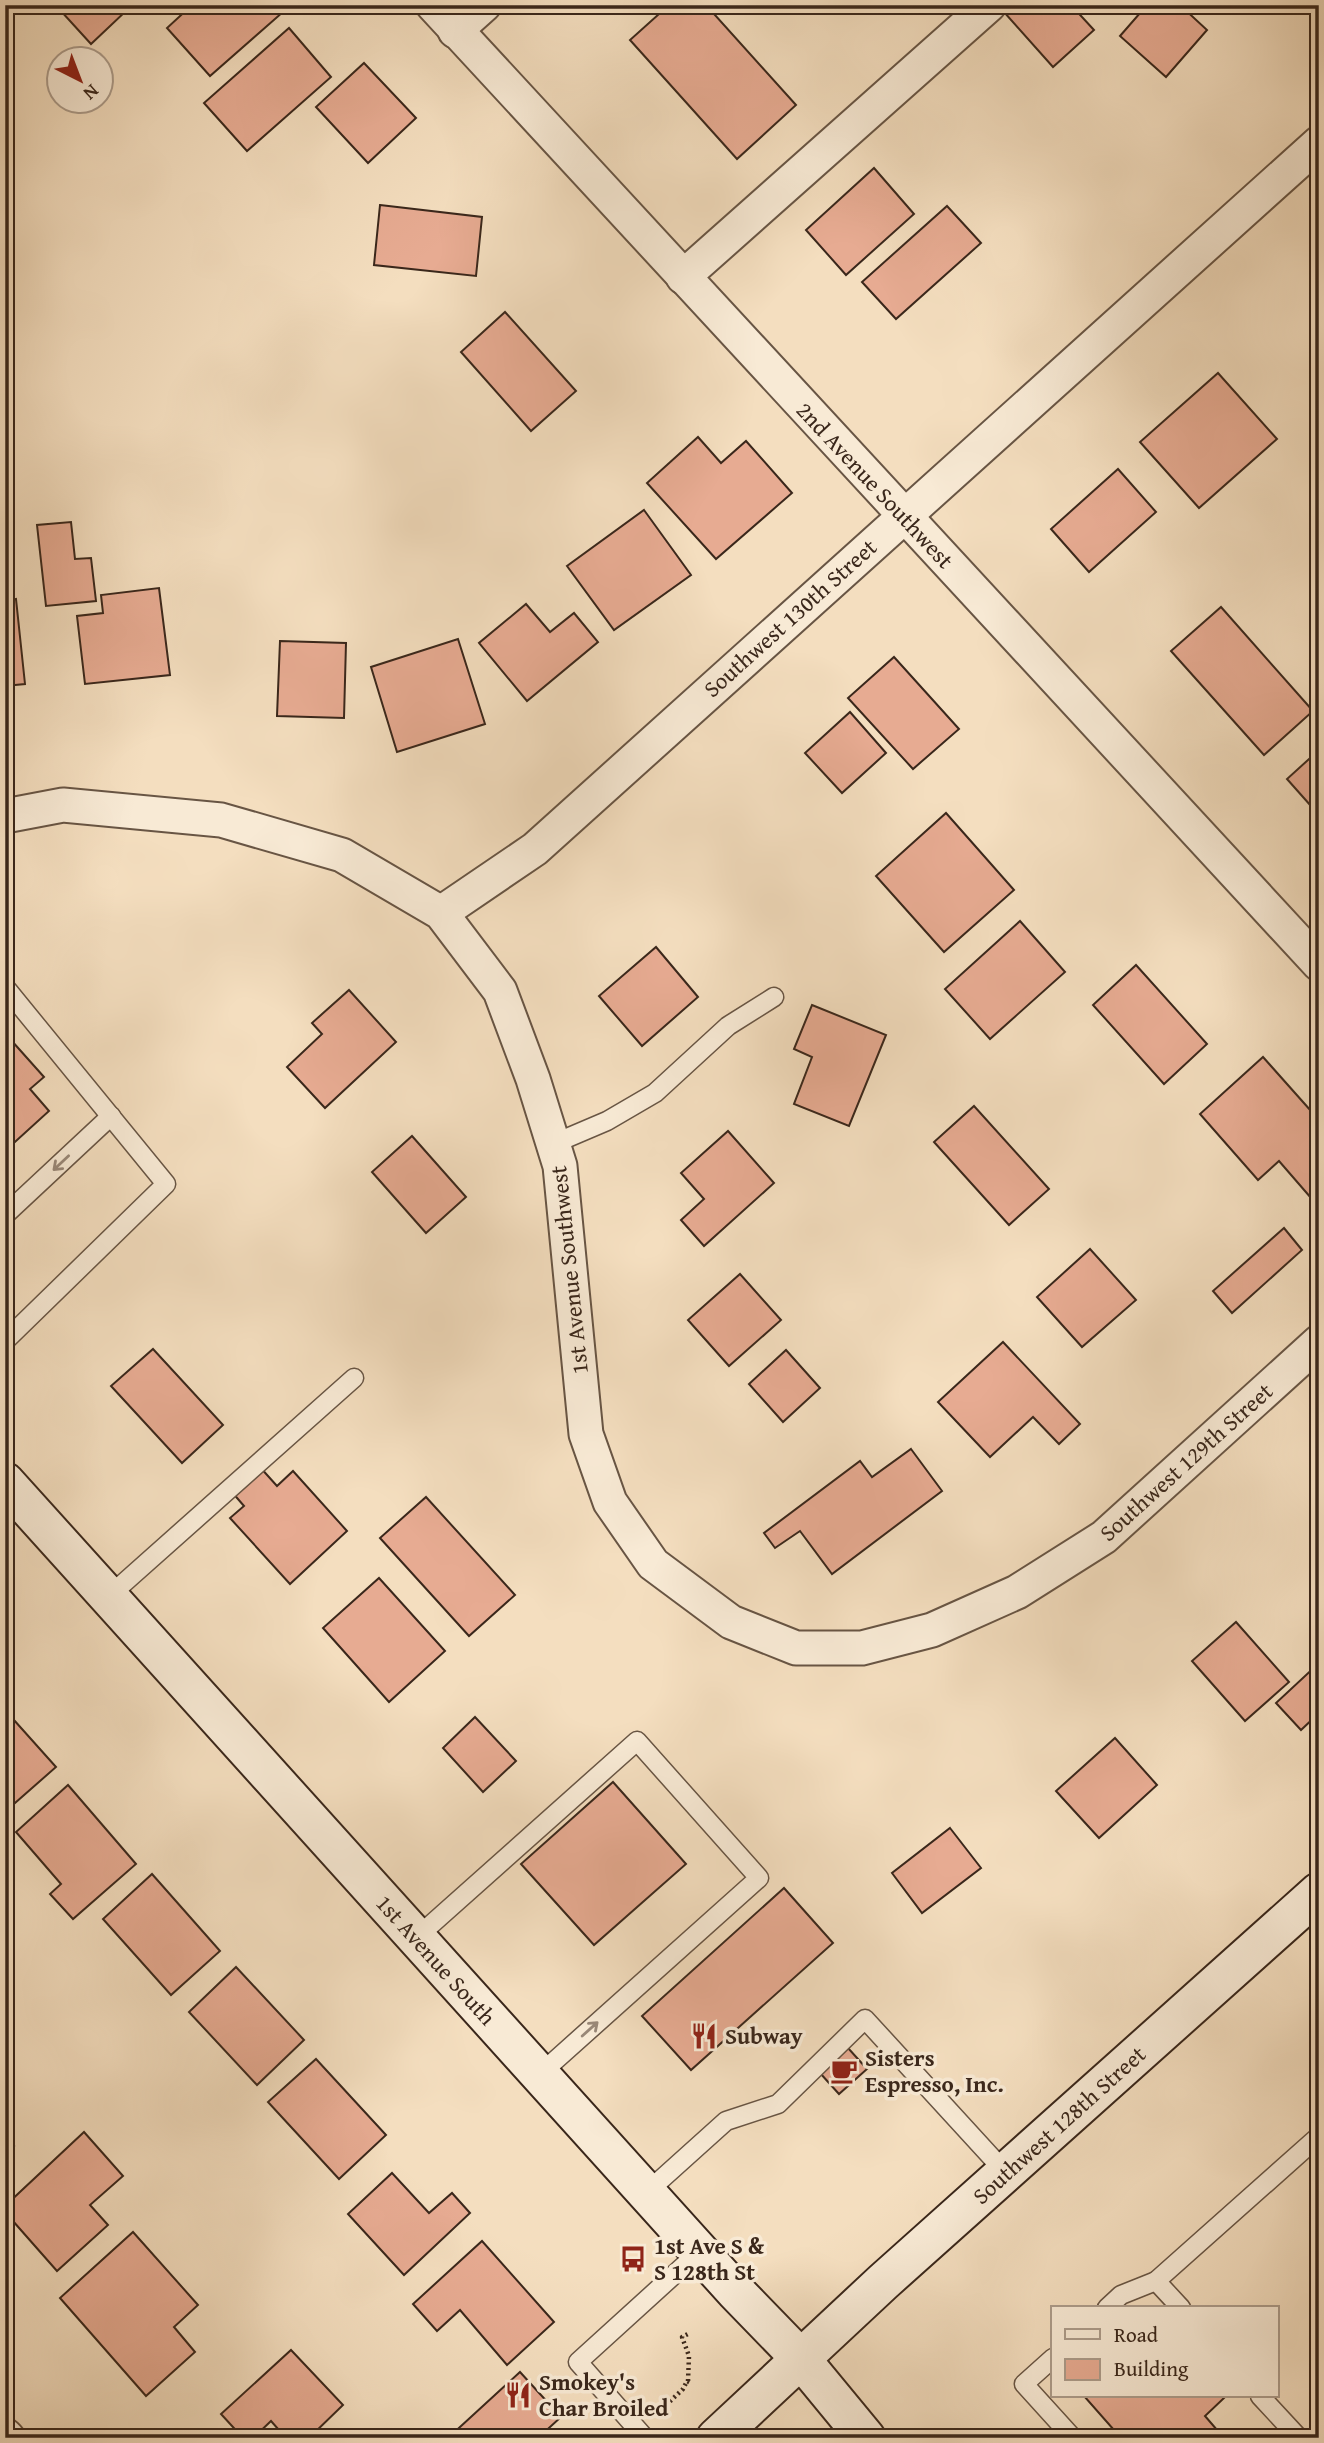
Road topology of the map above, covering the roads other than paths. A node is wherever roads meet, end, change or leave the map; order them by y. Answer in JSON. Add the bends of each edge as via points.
{"nodes":[{"id":1,"x":433,"y":5,"type":"edge"},
{"id":2,"x":484,"y":5,"type":"edge"},
{"id":3,"x":989,"y":5,"type":"edge"},
{"id":4,"x":455,"y":31,"type":"junction"},
{"id":5,"x":1319,"y":143,"type":"edge"},
{"id":6,"x":683,"y":277,"type":"junction"},
{"id":7,"x":904,"y":515,"type":"junction"},
{"id":8,"x":5,"y":816,"type":"edge"},
{"id":9,"x":441,"y":913,"type":"junction"},
{"id":10,"x":1319,"y":964,"type":"edge"},
{"id":11,"x":5,"y":987,"type":"edge"},
{"id":12,"x":774,"y":997,"type":"dead end"},
{"id":13,"x":111,"y":1116,"type":"junction"},
{"id":14,"x":553,"y":1144,"type":"junction"},
{"id":15,"x":5,"y":1215,"type":"edge"},
{"id":16,"x":5,"y":1341,"type":"edge"},
{"id":17,"x":1319,"y":1342,"type":"edge"},
{"id":18,"x":354,"y":1378,"type":"dead end"},
{"id":19,"x":5,"y":1482,"type":"edge"},
{"id":20,"x":108,"y":1597,"type":"junction"},
{"id":21,"x":731,"y":1622,"type":"joint"},
{"id":22,"x":1319,"y":1892,"type":"edge"},
{"id":23,"x":416,"y":1938,"type":"junction"},
{"id":24,"x":540,"y":2074,"type":"junction"},
{"id":25,"x":1319,"y":2136,"type":"edge"},
{"id":26,"x":1006,"y":2173,"type":"junction"},
{"id":27,"x":646,"y":2193,"type":"junction"},
{"id":28,"x":699,"y":2252,"type":"junction"},
{"id":29,"x":1156,"y":2281,"type":"junction"},
{"id":30,"x":1109,"y":2306,"type":"edge"},
{"id":31,"x":1179,"y":2306,"type":"edge"},
{"id":32,"x":800,"y":2358,"type":"junction"},
{"id":33,"x":1051,"y":2360,"type":"edge"},
{"id":34,"x":1263,"y":2398,"type":"edge"},
{"id":35,"x":645,"y":2438,"type":"edge"},
{"id":36,"x":716,"y":2438,"type":"edge"},
{"id":37,"x":866,"y":2438,"type":"edge"},
{"id":38,"x":1073,"y":2438,"type":"edge"},
{"id":39,"x":1299,"y":2438,"type":"edge"}],
"edges":[{"from":1,"to":4,"type":"street","name":"2nd Avenue Southwest"},
{"from":2,"to":4,"type":"street"},
{"from":3,"to":6,"type":"street"},
{"from":4,"to":6,"type":"street","name":"2nd Avenue Southwest"},
{"from":5,"to":7,"type":"street","name":"Southwest 130th Street"},
{"from":6,"to":7,"type":"street","name":"2nd Avenue Southwest"},
{"from":7,"to":9,"type":"street","name":"Southwest 130th Street","via":[[535,849]]},
{"from":7,"to":10,"type":"street","name":"2nd Avenue Southwest"},
{"from":8,"to":9,"type":"street","name":"1st Avenue Southwest","via":[[62,805],[220,820],[342,855]]},
{"from":9,"to":14,"type":"street","name":"1st Avenue Southwest","via":[[500,991]]},
{"from":11,"to":13,"type":"lane"},
{"from":12,"to":14,"type":"lane","via":[[728,1026],[655,1093],[607,1121]]},
{"from":13,"to":15,"type":"lane","one_way":true},
{"from":13,"to":16,"type":"lane","via":[[166,1184]]},
{"from":14,"to":21,"type":"street","name":"1st Avenue Southwest","via":[[561,1166],[586,1434],[610,1502],[653,1564]]},
{"from":17,"to":21,"type":"street","name":"Southwest 129th Street","via":[[1104,1537],[1017,1592],[932,1630],[862,1648],[796,1648]]},
{"from":18,"to":20,"type":"lane"},
{"from":19,"to":20,"type":"main road","name":"1st Avenue South"},
{"from":20,"to":23,"type":"main road","name":"1st Avenue South"},
{"from":22,"to":26,"type":"main road","name":"Southwest 128th Street"},
{"from":23,"to":24,"type":"main road","name":"1st Avenue South"},
{"from":24,"to":23,"type":"lane","one_way":true,"via":[[759,1878],[637,1741]]},
{"from":24,"to":27,"type":"main road","name":"1st Avenue South"},
{"from":25,"to":29,"type":"lane"},
{"from":26,"to":27,"type":"lane","via":[[865,2019],[778,2104],[726,2121]]},
{"from":26,"to":32,"type":"main road","name":"Southwest 128th Street"},
{"from":27,"to":28,"type":"main road","name":"1st Avenue South"},
{"from":28,"to":32,"type":"main road","name":"1st Avenue South"},
{"from":28,"to":35,"type":"lane","via":[[578,2362]]},
{"from":29,"to":30,"type":"lane","via":[[1121,2295]]},
{"from":29,"to":31,"type":"lane"},
{"from":32,"to":36,"type":"main road","name":"Southwest 128th Street"},
{"from":32,"to":37,"type":"main road","name":"1st Avenue South"},
{"from":33,"to":38,"type":"lane","via":[[1024,2384]]},
{"from":34,"to":39,"type":"lane"}]}
